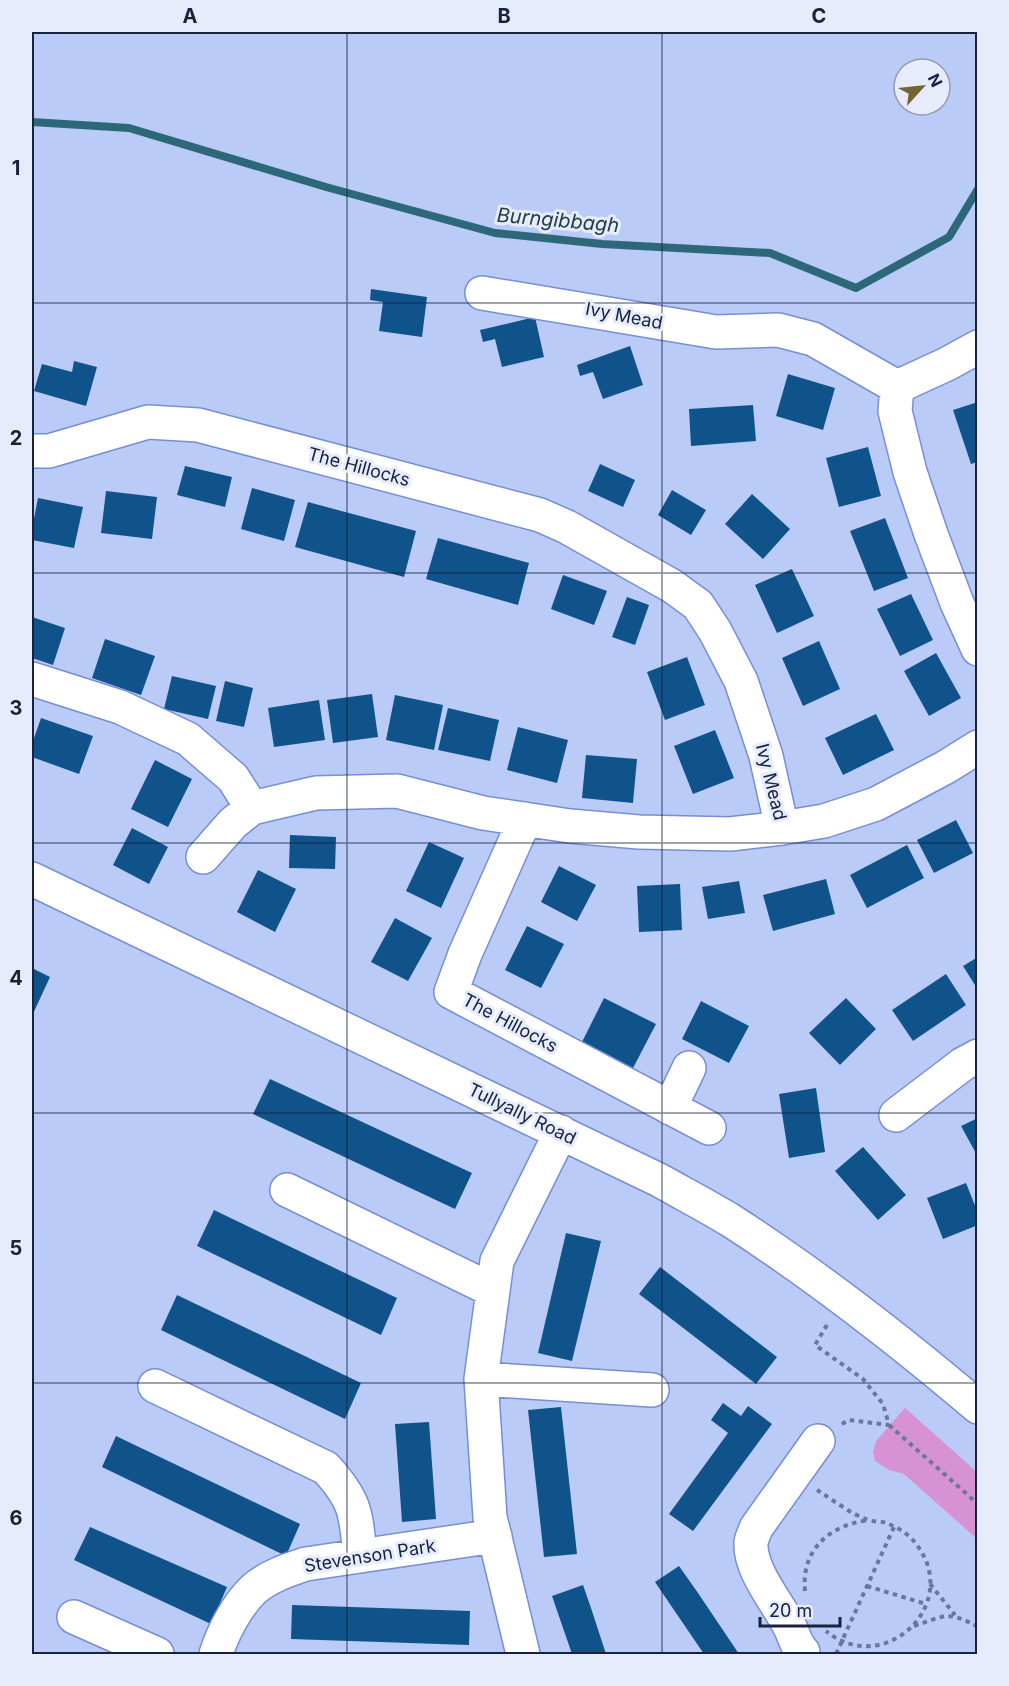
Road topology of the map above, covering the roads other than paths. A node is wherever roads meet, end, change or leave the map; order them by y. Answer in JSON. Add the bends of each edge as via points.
{"nodes":[{"id":1,"x":482,"y":293,"type":"dead end"},
{"id":2,"x":978,"y":347,"type":"edge"},
{"id":3,"x":897,"y":387,"type":"junction"},
{"id":4,"x":32,"y":451,"type":"edge"},
{"id":5,"x":672,"y":586,"type":"joint"},
{"id":6,"x":967,"y":599,"type":"edge"},
{"id":7,"x":978,"y":649,"type":"edge"},
{"id":8,"x":32,"y":679,"type":"edge"},
{"id":9,"x":978,"y":747,"type":"edge"},
{"id":10,"x":252,"y":808,"type":"junction"},
{"id":11,"x":525,"y":819,"type":"junction"},
{"id":12,"x":782,"y":828,"type":"junction"},
{"id":13,"x":203,"y":857,"type":"dead end"},
{"id":14,"x":32,"y":879,"type":"edge"},
{"id":15,"x":978,"y":1056,"type":"edge"},
{"id":16,"x":689,"y":1068,"type":"dead end"},
{"id":17,"x":670,"y":1108,"type":"junction"},
{"id":18,"x":896,"y":1114,"type":"dead end"},
{"id":19,"x":709,"y":1128,"type":"dead end"},
{"id":20,"x":561,"y":1132,"type":"junction"},
{"id":21,"x":287,"y":1190,"type":"dead end"},
{"id":22,"x":492,"y":1290,"type":"junction"},
{"id":23,"x":481,"y":1379,"type":"junction"},
{"id":24,"x":155,"y":1386,"type":"dead end"},
{"id":25,"x":652,"y":1390,"type":"dead end"},
{"id":26,"x":978,"y":1407,"type":"edge"},
{"id":27,"x":818,"y":1441,"type":"road end"},
{"id":28,"x":495,"y":1536,"type":"junction"},
{"id":29,"x":360,"y":1556,"type":"junction"},
{"id":30,"x":74,"y":1617,"type":"dead end"},
{"id":31,"x":808,"y":1647,"type":"edge"},
{"id":32,"x":157,"y":1654,"type":"edge"},
{"id":33,"x":216,"y":1654,"type":"edge"},
{"id":34,"x":523,"y":1654,"type":"edge"}],
"edges":[{"from":1,"to":3,"type":"street","name":"Ivy Mead","via":[[716,332],[778,330],[813,339]]},
{"from":2,"to":3,"type":"street"},
{"from":3,"to":6,"type":"street","via":[[895,411],[910,472],[931,534]]},
{"from":4,"to":5,"type":"street","name":"The Hillocks","via":[[49,451],[148,422],[198,425],[540,515]]},
{"from":5,"to":12,"type":"street","name":"Ivy Mead","via":[[698,605],[741,681],[766,756]]},
{"from":6,"to":7,"type":"street"},
{"from":8,"to":10,"type":"street","via":[[120,707],[188,739],[233,778]]},
{"from":9,"to":12,"type":"street","name":"Ivy Mead","via":[[876,804],[824,821]]},
{"from":10,"to":11,"type":"street","via":[[316,793],[397,791],[483,813]]},
{"from":10,"to":13,"type":"street"},
{"from":11,"to":12,"type":"street","via":[[639,832],[730,834]]},
{"from":11,"to":17,"type":"street","name":"The Hillocks","via":[[451,992]]},
{"from":14,"to":20,"type":"street","name":"Tullyally Road"},
{"from":15,"to":18,"type":"street"},
{"from":16,"to":17,"type":"street"},
{"from":17,"to":19,"type":"street","name":"The Hillocks"},
{"from":20,"to":22,"type":"street","via":[[497,1261]]},
{"from":20,"to":26,"type":"street","name":"Tullyally Road","via":[[729,1219],[810,1274]]},
{"from":21,"to":22,"type":"street"},
{"from":22,"to":23,"type":"street"},
{"from":23,"to":25,"type":"street"},
{"from":23,"to":28,"type":"street","via":[[490,1517]]},
{"from":24,"to":29,"type":"street","via":[[326,1468],[344,1487],[356,1513]]},
{"from":27,"to":31,"type":"street","via":[[756,1528],[751,1541],[760,1575],[791,1629],[796,1646]]},
{"from":28,"to":29,"type":"street","name":"Stevenson Park"},
{"from":28,"to":34,"type":"street"},
{"from":29,"to":33,"type":"street","name":"Stevenson Park","via":[[306,1564],[254,1589],[235,1614]]},
{"from":30,"to":32,"type":"street"}]}
